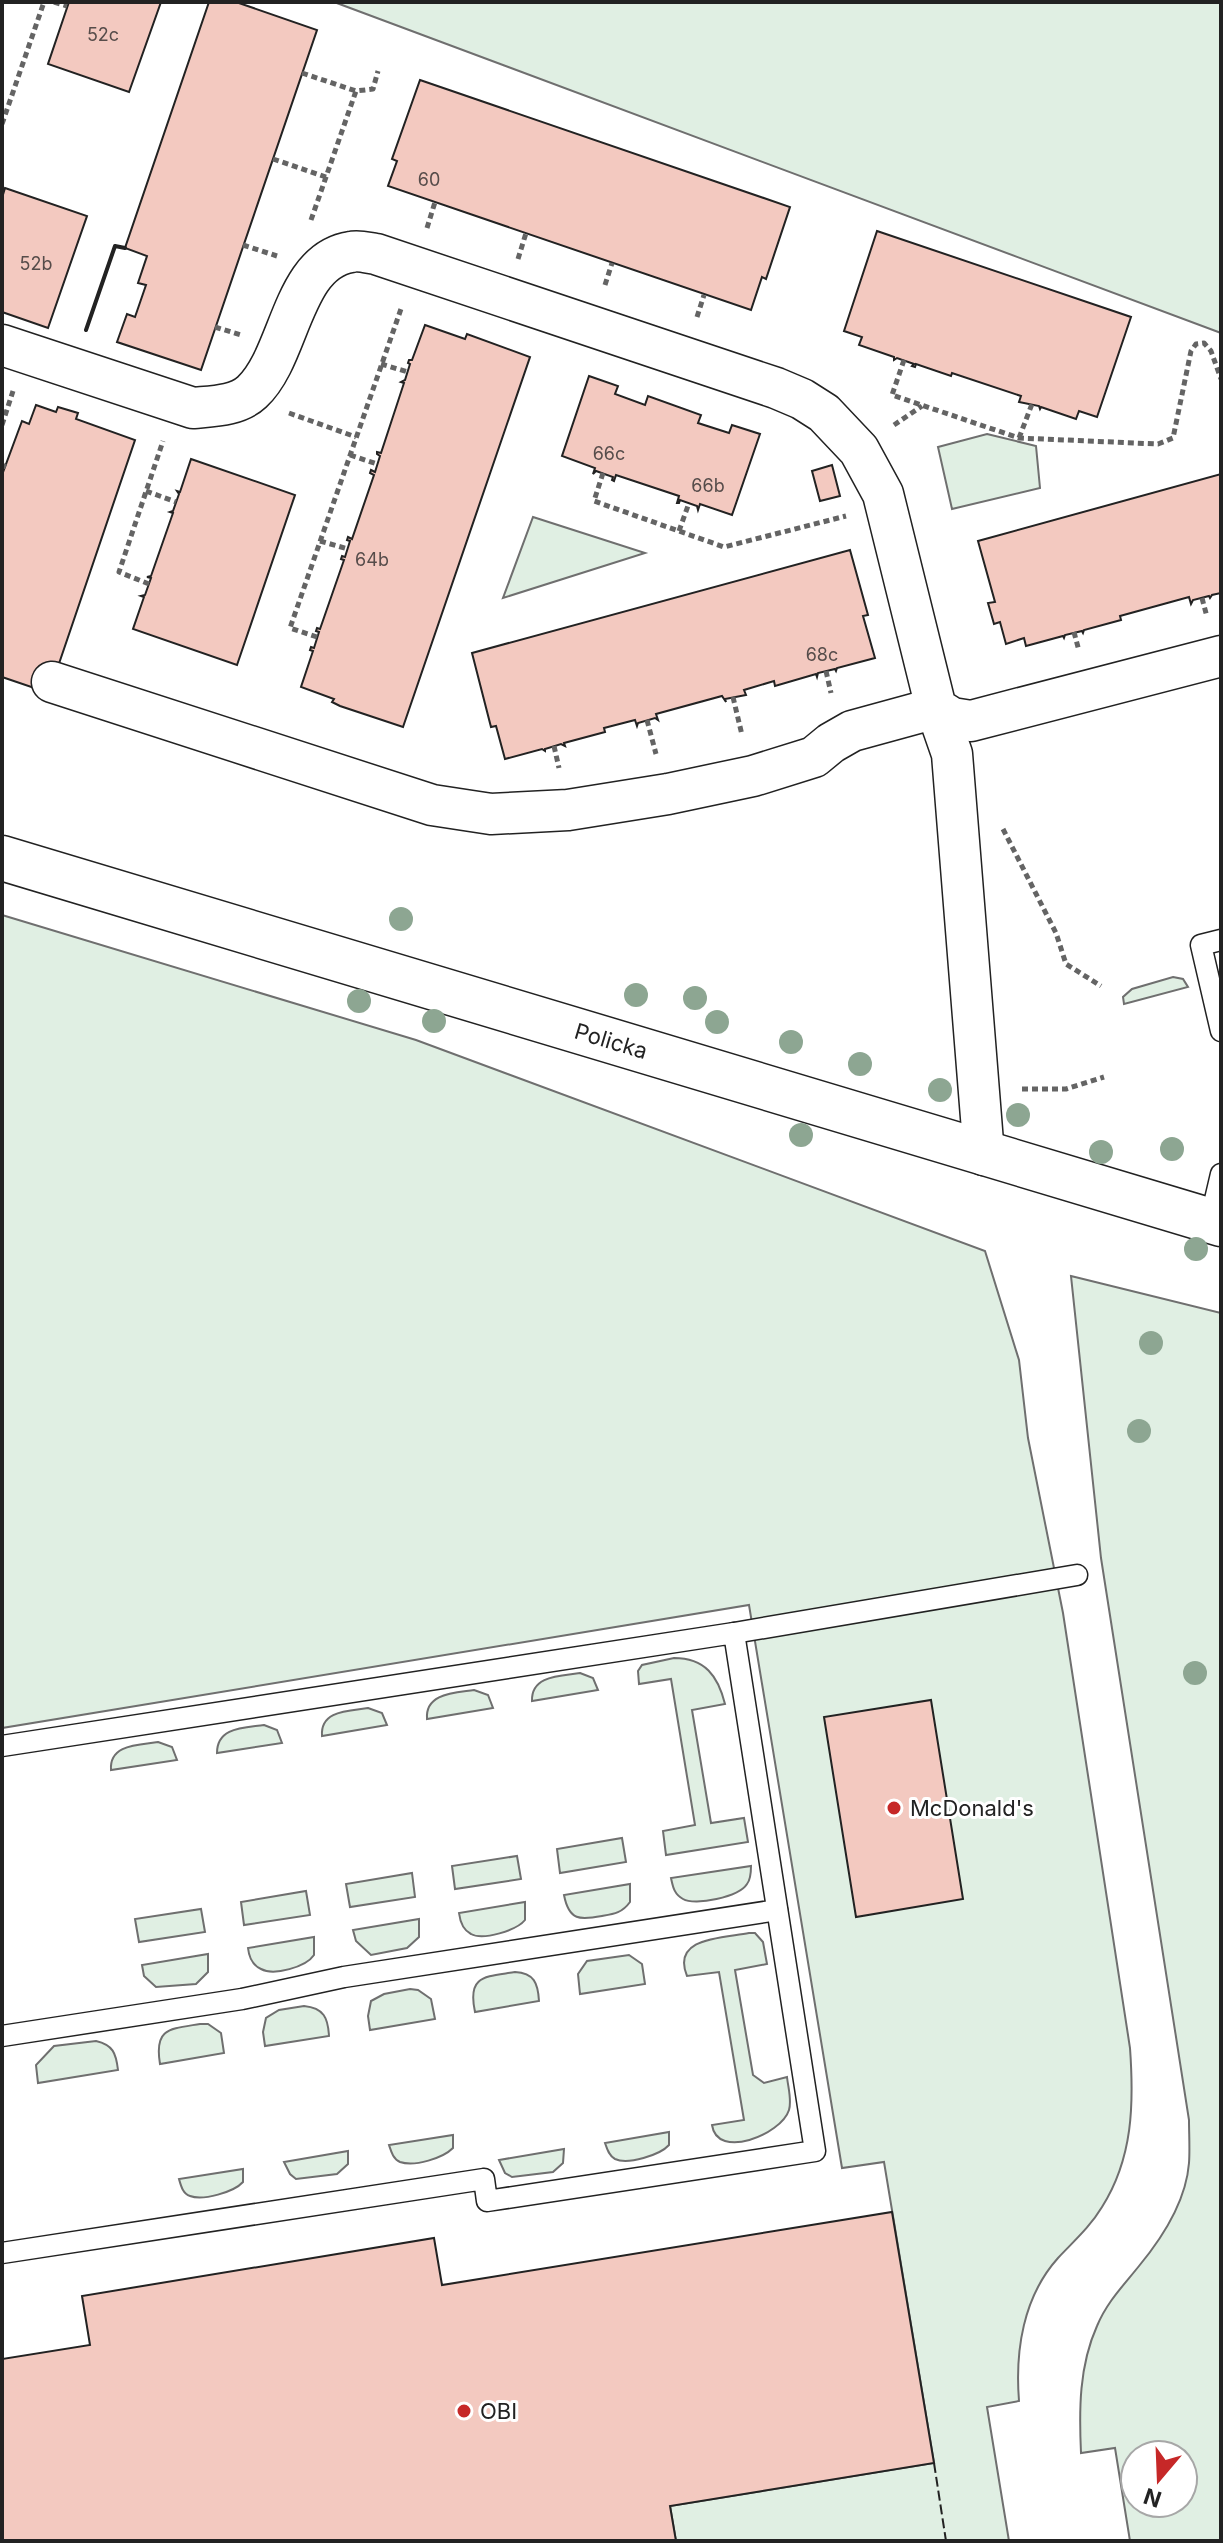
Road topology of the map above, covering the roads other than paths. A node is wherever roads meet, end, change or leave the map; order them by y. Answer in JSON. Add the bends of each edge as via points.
{"nodes":[{"id":1,"x":2,"y":345,"type":"edge"},
{"id":2,"x":1221,"y":656,"type":"edge"},
{"id":3,"x":52,"y":682,"type":"dead end"},
{"id":4,"x":936,"y":708,"type":"junction"},
{"id":5,"x":2,"y":858,"type":"edge"},
{"id":6,"x":1221,"y":940,"type":"edge"},
{"id":7,"x":1221,"y":1031,"type":"edge"},
{"id":8,"x":984,"y":1155,"type":"junction"},
{"id":9,"x":1221,"y":1174,"type":"edge"},
{"id":10,"x":1215,"y":1222,"type":"edge"},
{"id":11,"x":1077,"y":1575,"type":"dead end"},
{"id":12,"x":734,"y":1633,"type":"junction"},
{"id":13,"x":2,"y":1746,"type":"edge"},
{"id":14,"x":777,"y":1910,"type":"junction"},
{"id":15,"x":2,"y":2036,"type":"edge"},
{"id":16,"x":2,"y":2253,"type":"edge"}],
"edges":[{"from":1,"to":4,"type":"street","via":[[193,408],[224,406],[251,394],[269,371],[318,268],[352,251],[376,254],[761,382],[824,413],[859,450],[883,494]]},
{"from":2,"to":4,"type":"street","via":[[971,721]]},
{"from":3,"to":4,"type":"street","via":[[432,805],[491,814],[568,810],[753,776],[814,757],[852,731]]},
{"from":4,"to":8,"type":"street","via":[[952,754]]},
{"from":5,"to":8,"type":"street","name":"Policka"},
{"from":6,"to":7,"type":"lane","via":[[1201,945]]},
{"from":8,"to":10,"type":"street","name":"Policka"},
{"from":9,"to":10,"type":"lane"},
{"from":11,"to":12,"type":"lane"},
{"from":12,"to":13,"type":"lane"},
{"from":12,"to":14,"type":"lane"},
{"from":14,"to":15,"type":"lane"},
{"from":14,"to":16,"type":"lane","via":[[815,2151],[487,2201],[484,2179]]}]}
